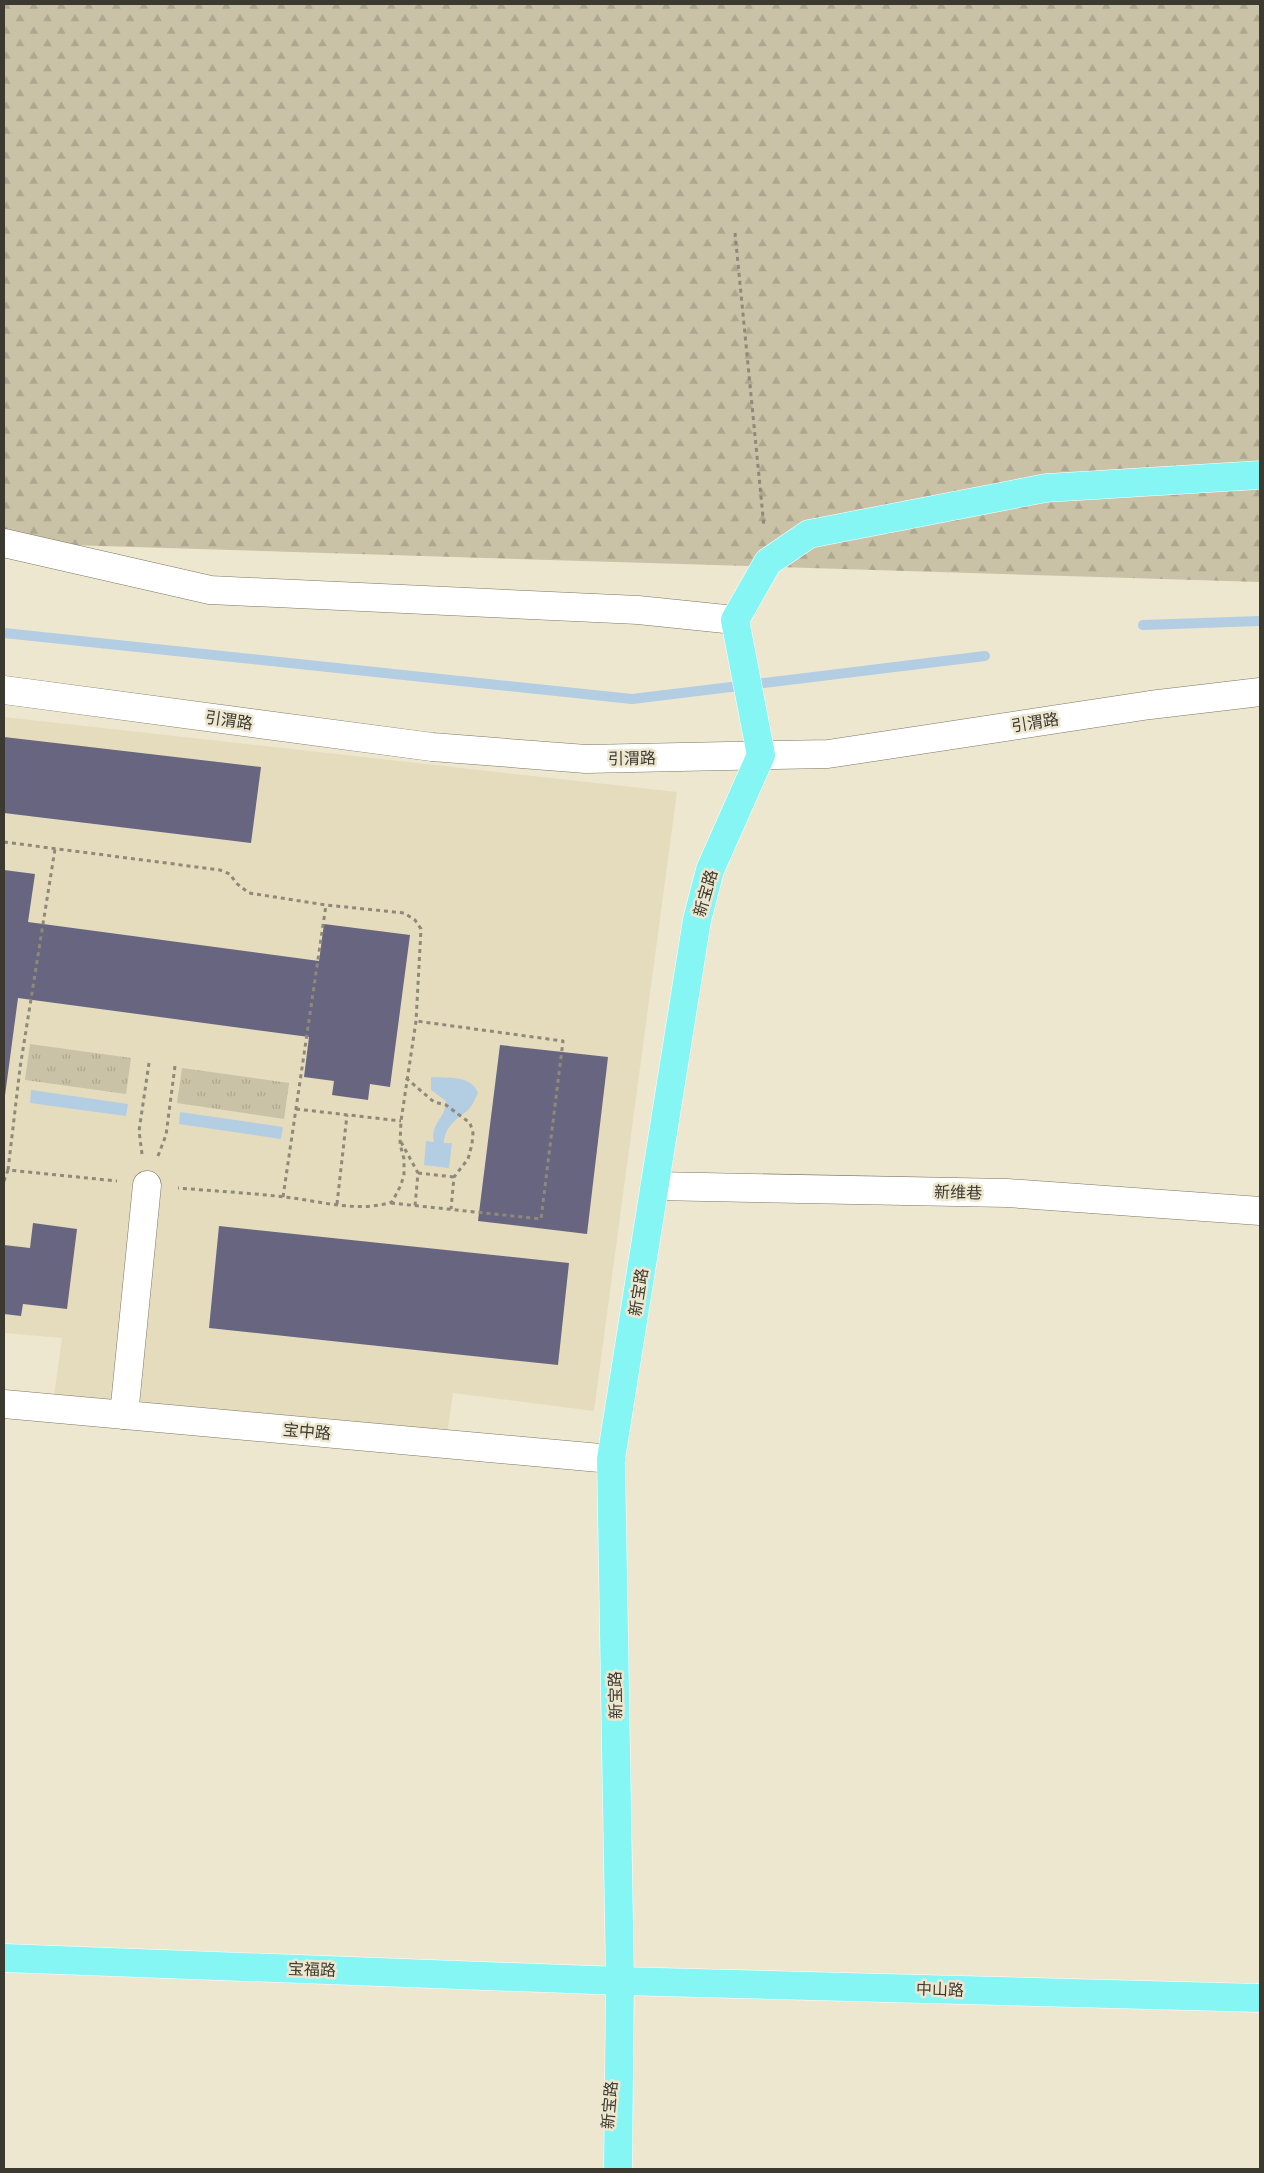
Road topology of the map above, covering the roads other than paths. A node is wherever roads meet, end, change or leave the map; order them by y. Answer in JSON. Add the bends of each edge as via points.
{"nodes":[{"id":1,"x":1260,"y":475,"type":"edge"},
{"id":2,"x":4,"y":543,"type":"edge"},
{"id":3,"x":736,"y":620,"type":"junction"},
{"id":4,"x":4,"y":690,"type":"edge"},
{"id":5,"x":1260,"y":692,"type":"edge"},
{"id":6,"x":761,"y":755,"type":"junction"},
{"id":7,"x":147,"y":1185,"type":"road end"},
{"id":8,"x":655,"y":1186,"type":"junction"},
{"id":9,"x":1260,"y":1211,"type":"edge"},
{"id":10,"x":4,"y":1404,"type":"edge"},
{"id":11,"x":124,"y":1415,"type":"junction"},
{"id":12,"x":611,"y":1459,"type":"junction"},
{"id":13,"x":4,"y":1958,"type":"edge"},
{"id":14,"x":620,"y":1981,"type":"junction"},
{"id":15,"x":1260,"y":1998,"type":"edge"},
{"id":16,"x":602,"y":2169,"type":"edge"},
{"id":17,"x":618,"y":2169,"type":"edge"}],
"edges":[{"from":1,"to":3,"type":"main road","via":[[1046,488],[809,534],[768,562]]},
{"from":2,"to":3,"type":"street","via":[[210,590],[638,610]]},
{"from":3,"to":6,"type":"main road"},
{"from":4,"to":6,"type":"street","name":"引渭路","via":[[432,747],[586,758]]},
{"from":5,"to":6,"type":"street","name":"引渭路","via":[[1150,705],[828,754]]},
{"from":6,"to":8,"type":"main road","name":"新宝路","via":[[710,870],[697,920]]},
{"from":7,"to":11,"type":"street"},
{"from":8,"to":9,"type":"street","name":"新维巷","via":[[1007,1193]]},
{"from":8,"to":12,"type":"main road","name":"新宝路"},
{"from":10,"to":11,"type":"street","name":"宝中路"},
{"from":11,"to":12,"type":"street","name":"宝中路"},
{"from":12,"to":14,"type":"main road","name":"新宝路"},
{"from":13,"to":14,"type":"main road","name":"宝福路"},
{"from":14,"to":15,"type":"main road","name":"中山路"},
{"from":14,"to":16,"type":"main road","name":"新宝路"},
{"from":14,"to":17,"type":"main road","name":"新宝路"}]}
